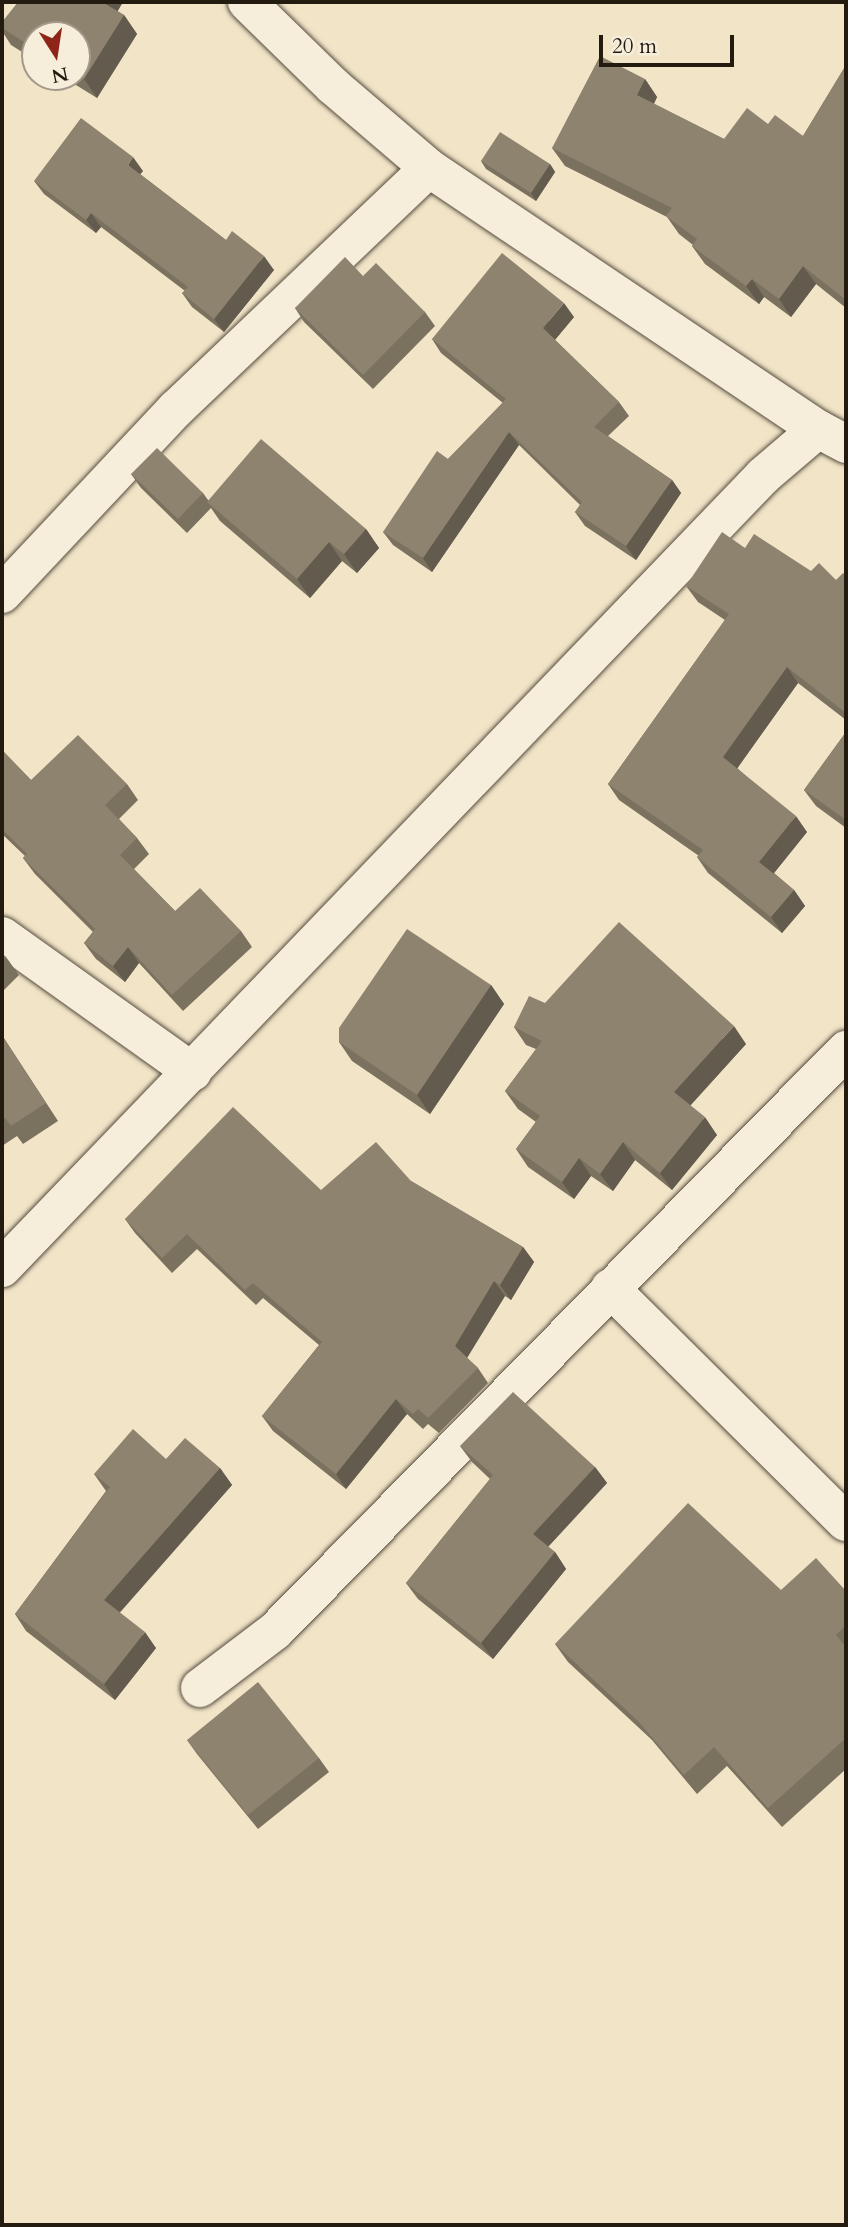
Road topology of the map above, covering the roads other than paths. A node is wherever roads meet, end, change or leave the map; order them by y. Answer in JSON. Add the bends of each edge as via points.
{"nodes":[{"id":1,"x":247,"y":2,"type":"edge"},
{"id":2,"x":429,"y":168,"type":"junction"},
{"id":3,"x":832,"y":437,"type":"edge"},
{"id":4,"x":2,"y":594,"type":"edge"},
{"id":5,"x":2,"y":936,"type":"edge"},
{"id":6,"x":846,"y":1050,"type":"edge"},
{"id":7,"x":193,"y":1072,"type":"junction"},
{"id":8,"x":2,"y":1268,"type":"edge"},
{"id":9,"x":610,"y":1287,"type":"junction"},
{"id":10,"x":846,"y":1522,"type":"edge"},
{"id":11,"x":200,"y":1688,"type":"dead end"}],
"edges":[{"from":1,"to":2,"type":"street","via":[[333,86]]},
{"from":2,"to":3,"type":"street"},
{"from":2,"to":4,"type":"street","via":[[176,409]]},
{"from":3,"to":7,"type":"street","via":[[753,486]]},
{"from":5,"to":7,"type":"street"},
{"from":6,"to":9,"type":"street"},
{"from":7,"to":8,"type":"street"},
{"from":9,"to":10,"type":"street"},
{"from":9,"to":11,"type":"street","via":[[275,1630]]}]}
